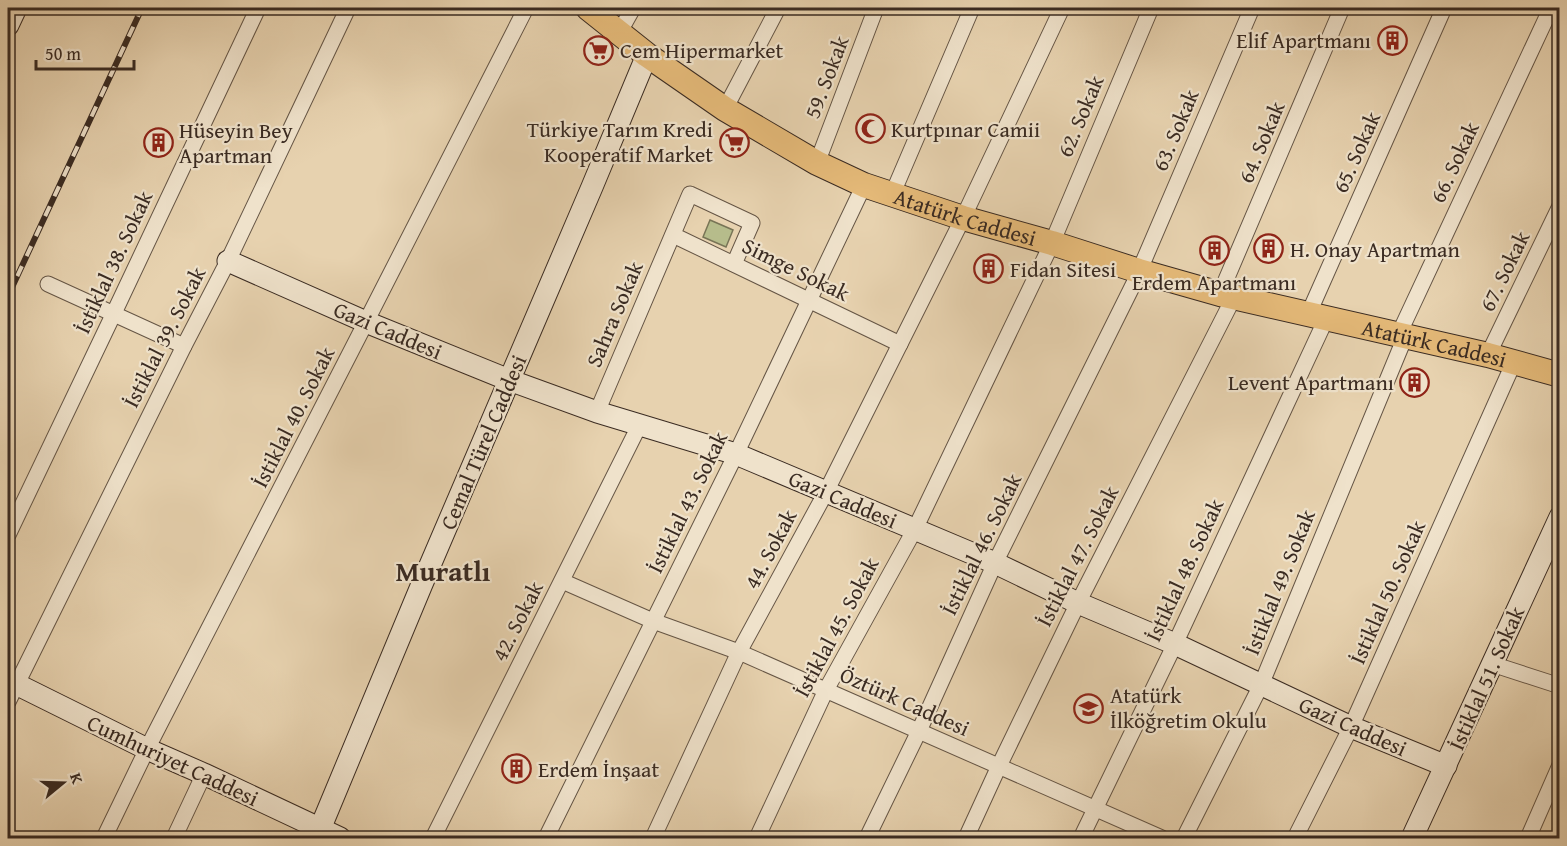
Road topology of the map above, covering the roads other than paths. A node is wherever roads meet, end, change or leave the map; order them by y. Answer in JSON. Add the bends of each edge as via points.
{"nodes":[{"id":1,"x":16,"y":8,"type":"edge"},
{"id":2,"x":258,"y":8,"type":"edge"},
{"id":3,"x":348,"y":8,"type":"edge"},
{"id":4,"x":526,"y":8,"type":"edge"},
{"id":5,"x":588,"y":8,"type":"edge"},
{"id":6,"x":633,"y":8,"type":"edge"},
{"id":7,"x":778,"y":8,"type":"edge"},
{"id":8,"x":876,"y":8,"type":"edge"},
{"id":9,"x":972,"y":8,"type":"edge"},
{"id":10,"x":1062,"y":8,"type":"edge"},
{"id":11,"x":1151,"y":8,"type":"edge"},
{"id":12,"x":1252,"y":8,"type":"edge"},
{"id":13,"x":1342,"y":8,"type":"edge"},
{"id":14,"x":1444,"y":8,"type":"edge"},
{"id":15,"x":1551,"y":8,"type":"edge"},
{"id":16,"x":8,"y":25,"type":"edge"},
{"id":17,"x":619,"y":33,"type":"junction"},
{"id":18,"x":647,"y":55,"type":"junction"},
{"id":19,"x":725,"y":109,"type":"junction"},
{"id":20,"x":817,"y":163,"type":"junction"},
{"id":21,"x":864,"y":184,"type":"junction"},
{"id":22,"x":892,"y":195,"type":"junction"},
{"id":23,"x":1560,"y":206,"type":"edge"},
{"id":24,"x":963,"y":218,"type":"junction"},
{"id":25,"x":673,"y":235,"type":"junction"},
{"id":26,"x":1052,"y":243,"type":"junction"},
{"id":27,"x":228,"y":261,"type":"junction"},
{"id":28,"x":734,"y":264,"type":"junction"},
{"id":29,"x":1139,"y":271,"type":"junction"},
{"id":30,"x":48,"y":284,"type":"dead end"},
{"id":31,"x":1227,"y":296,"type":"junction"},
{"id":32,"x":809,"y":301,"type":"junction"},
{"id":33,"x":114,"y":313,"type":"junction"},
{"id":34,"x":1317,"y":317,"type":"junction"},
{"id":35,"x":366,"y":322,"type":"junction"},
{"id":36,"x":1401,"y":336,"type":"junction"},
{"id":37,"x":900,"y":344,"type":"junction"},
{"id":38,"x":184,"y":346,"type":"junction"},
{"id":39,"x":1488,"y":355,"type":"junction"},
{"id":40,"x":1514,"y":362,"type":"junction"},
{"id":41,"x":1560,"y":375,"type":"edge"},
{"id":42,"x":509,"y":380,"type":"junction"},
{"id":43,"x":597,"y":412,"type":"junction"},
{"id":44,"x":640,"y":424,"type":"junction"},
{"id":45,"x":736,"y":454,"type":"junction"},
{"id":46,"x":826,"y":492,"type":"junction"},
{"id":47,"x":1560,"y":517,"type":"edge"},
{"id":48,"x":915,"y":529,"type":"junction"},
{"id":49,"x":8,"y":535,"type":"edge"},
{"id":50,"x":995,"y":562,"type":"junction"},
{"id":51,"x":562,"y":581,"type":"junction"},
{"id":52,"x":1078,"y":603,"type":"junction"},
{"id":53,"x":653,"y":621,"type":"junction"},
{"id":54,"x":1175,"y":644,"type":"junction"},
{"id":55,"x":739,"y":652,"type":"junction"},
{"id":56,"x":1492,"y":664,"type":"junction"},
{"id":57,"x":1262,"y":685,"type":"junction"},
{"id":58,"x":1560,"y":686,"type":"edge"},
{"id":59,"x":10,"y":688,"type":"edge"},
{"id":60,"x":826,"y":690,"type":"junction"},
{"id":61,"x":1351,"y":727,"type":"junction"},
{"id":62,"x":919,"y":731,"type":"junction"},
{"id":63,"x":147,"y":749,"type":"junction"},
{"id":64,"x":1560,"y":765,"type":"edge"},
{"id":65,"x":999,"y":766,"type":"junction"},
{"id":66,"x":1446,"y":766,"type":"junction"},
{"id":67,"x":204,"y":774,"type":"junction"},
{"id":68,"x":1095,"y":809,"type":"junction"},
{"id":69,"x":318,"y":834,"type":"edge"},
{"id":70,"x":104,"y":838,"type":"edge"},
{"id":71,"x":174,"y":838,"type":"edge"},
{"id":72,"x":340,"y":838,"type":"edge"},
{"id":73,"x":433,"y":838,"type":"edge"},
{"id":74,"x":546,"y":838,"type":"edge"},
{"id":75,"x":653,"y":838,"type":"edge"},
{"id":76,"x":757,"y":838,"type":"edge"},
{"id":77,"x":867,"y":838,"type":"edge"},
{"id":78,"x":966,"y":838,"type":"edge"},
{"id":79,"x":1081,"y":838,"type":"edge"},
{"id":80,"x":1162,"y":838,"type":"edge"},
{"id":81,"x":1184,"y":838,"type":"edge"},
{"id":82,"x":1295,"y":838,"type":"edge"},
{"id":83,"x":1412,"y":838,"type":"edge"},
{"id":84,"x":1528,"y":838,"type":"edge"}],
"edges":[{"from":1,"to":16,"type":"street"},
{"from":2,"to":33,"type":"street","name":"İstiklal 38. Sokak"},
{"from":3,"to":27,"type":"street","name":"İstiklal 39. Sokak"},
{"from":4,"to":35,"type":"street","name":"İstiklal 40. Sokak"},
{"from":5,"to":17,"type":"main road","name":"Atatürk Caddesi"},
{"from":6,"to":17,"type":"street"},
{"from":7,"to":19,"type":"street"},
{"from":8,"to":20,"type":"street","name":"59. Sokak"},
{"from":9,"to":22,"type":"street"},
{"from":10,"to":24,"type":"street","name":"44. Sokak"},
{"from":11,"to":26,"type":"street","name":"62. Sokak"},
{"from":12,"to":29,"type":"street","name":"63. Sokak"},
{"from":13,"to":31,"type":"street","name":"64. Sokak"},
{"from":14,"to":34,"type":"street","name":"65. Sokak"},
{"from":15,"to":36,"type":"street","name":"66. Sokak"},
{"from":17,"to":18,"type":"main road","name":"Atatürk Caddesi"},
{"from":18,"to":19,"type":"main road","name":"Atatürk Caddesi"},
{"from":18,"to":42,"type":"street","name":"Cemal Türel Caddesi"},
{"from":19,"to":20,"type":"main road","name":"Atatürk Caddesi"},
{"from":20,"to":21,"type":"main road","name":"Atatürk Caddesi"},
{"from":21,"to":22,"type":"main road","name":"Atatürk Caddesi"},
{"from":21,"to":32,"type":"street","name":"İstiklal 43. Sokak"},
{"from":22,"to":24,"type":"main road","name":"Atatürk Caddesi"},
{"from":23,"to":39,"type":"street","name":"67. Sokak"},
{"from":24,"to":26,"type":"main road","name":"Atatürk Caddesi"},
{"from":24,"to":37,"type":"street","name":"44. Sokak"},
{"from":25,"to":28,"type":"street","name":"Simge Sokak"},
{"from":25,"to":28,"type":"street","name":"Sahra Sokak","via":[[690,194],[752,222]]},
{"from":25,"to":43,"type":"street","name":"Sahra Sokak"},
{"from":26,"to":29,"type":"main road","name":"Atatürk Caddesi"},
{"from":26,"to":48,"type":"street","name":"İstiklal 45. Sokak"},
{"from":27,"to":35,"type":"street","name":"Gazi Caddesi"},
{"from":27,"to":38,"type":"street","name":"İstiklal 39. Sokak"},
{"from":28,"to":32,"type":"street","name":"Simge Sokak"},
{"from":29,"to":31,"type":"main road","name":"Atatürk Caddesi"},
{"from":29,"to":50,"type":"street","name":"İstiklal 46. Sokak"},
{"from":30,"to":33,"type":"street"},
{"from":31,"to":34,"type":"main road","name":"Atatürk Caddesi"},
{"from":31,"to":52,"type":"street","name":"İstiklal 47. Sokak"},
{"from":32,"to":37,"type":"street","name":"Simge Sokak"},
{"from":32,"to":45,"type":"street","name":"İstiklal 43. Sokak"},
{"from":33,"to":38,"type":"street"},
{"from":33,"to":49,"type":"street","name":"İstiklal 38. Sokak"},
{"from":34,"to":36,"type":"main road","name":"Atatürk Caddesi"},
{"from":34,"to":54,"type":"street","name":"İstiklal 48. Sokak"},
{"from":35,"to":42,"type":"street","name":"Gazi Caddesi"},
{"from":35,"to":63,"type":"street","name":"İstiklal 40. Sokak"},
{"from":36,"to":39,"type":"main road","name":"Atatürk Caddesi"},
{"from":36,"to":57,"type":"street","name":"İstiklal 49. Sokak"},
{"from":37,"to":46,"type":"street","name":"44. Sokak"},
{"from":38,"to":59,"type":"street","name":"İstiklal 39. Sokak"},
{"from":39,"to":40,"type":"main road","name":"Atatürk Caddesi"},
{"from":40,"to":41,"type":"main road","name":"Atatürk Caddesi"},
{"from":40,"to":61,"type":"street","name":"İstiklal 50. Sokak"},
{"from":42,"to":43,"type":"street","name":"Gazi Caddesi"},
{"from":42,"to":69,"type":"street","name":"Cemal Türel Caddesi"},
{"from":43,"to":44,"type":"street","name":"Gazi Caddesi"},
{"from":44,"to":45,"type":"street","name":"Gazi Caddesi"},
{"from":44,"to":51,"type":"street","name":"42. Sokak"},
{"from":45,"to":46,"type":"street","name":"Gazi Caddesi"},
{"from":45,"to":53,"type":"street","name":"İstiklal 43. Sokak"},
{"from":46,"to":48,"type":"street","name":"Gazi Caddesi"},
{"from":46,"to":55,"type":"street","name":"44. Sokak"},
{"from":47,"to":56,"type":"street","name":"İstiklal 51. Sokak"},
{"from":48,"to":50,"type":"street","name":"Gazi Caddesi"},
{"from":48,"to":60,"type":"street","name":"İstiklal 45. Sokak"},
{"from":50,"to":52,"type":"street","name":"Gazi Caddesi"},
{"from":50,"to":62,"type":"street","name":"İstiklal 46. Sokak"},
{"from":51,"to":53,"type":"street","name":"Öztürk Caddesi"},
{"from":51,"to":73,"type":"street","name":"42. Sokak"},
{"from":52,"to":54,"type":"street","name":"Gazi Caddesi"},
{"from":52,"to":65,"type":"street","name":"İstiklal 47. Sokak"},
{"from":53,"to":55,"type":"street","name":"Öztürk Caddesi"},
{"from":53,"to":74,"type":"street","name":"İstiklal 43. Sokak"},
{"from":54,"to":57,"type":"street","name":"Gazi Caddesi"},
{"from":54,"to":68,"type":"street","name":"İstiklal 48. Sokak"},
{"from":55,"to":60,"type":"street","name":"Öztürk Caddesi"},
{"from":55,"to":75,"type":"street","name":"44. Sokak"},
{"from":56,"to":58,"type":"street"},
{"from":56,"to":66,"type":"street","name":"İstiklal 51. Sokak"},
{"from":57,"to":61,"type":"street","name":"Gazi Caddesi"},
{"from":57,"to":81,"type":"street","name":"İstiklal 49. Sokak"},
{"from":59,"to":63,"type":"street","name":"Cumhuriyet Caddesi"},
{"from":60,"to":62,"type":"street","name":"Öztürk Caddesi"},
{"from":60,"to":76,"type":"street","name":"İstiklal 45. Sokak"},
{"from":61,"to":66,"type":"street","name":"Gazi Caddesi"},
{"from":61,"to":82,"type":"street","name":"İstiklal 50. Sokak"},
{"from":62,"to":65,"type":"street","name":"Öztürk Caddesi"},
{"from":62,"to":77,"type":"street","name":"İstiklal 46. Sokak"},
{"from":63,"to":67,"type":"street","name":"Cumhuriyet Caddesi"},
{"from":63,"to":70,"type":"street","name":"İstiklal 40. Sokak"},
{"from":64,"to":84,"type":"street"},
{"from":65,"to":68,"type":"street","name":"Öztürk Caddesi"},
{"from":65,"to":78,"type":"street","name":"İstiklal 47. Sokak"},
{"from":66,"to":83,"type":"street","name":"İstiklal 51. Sokak"},
{"from":67,"to":69,"type":"street","name":"Cumhuriyet Caddesi"},
{"from":67,"to":71,"type":"street"},
{"from":68,"to":79,"type":"street","name":"İstiklal 48. Sokak"},
{"from":68,"to":80,"type":"street","name":"Öztürk Caddesi"},
{"from":69,"to":72,"type":"street","name":"Cumhuriyet Caddesi"}]}
